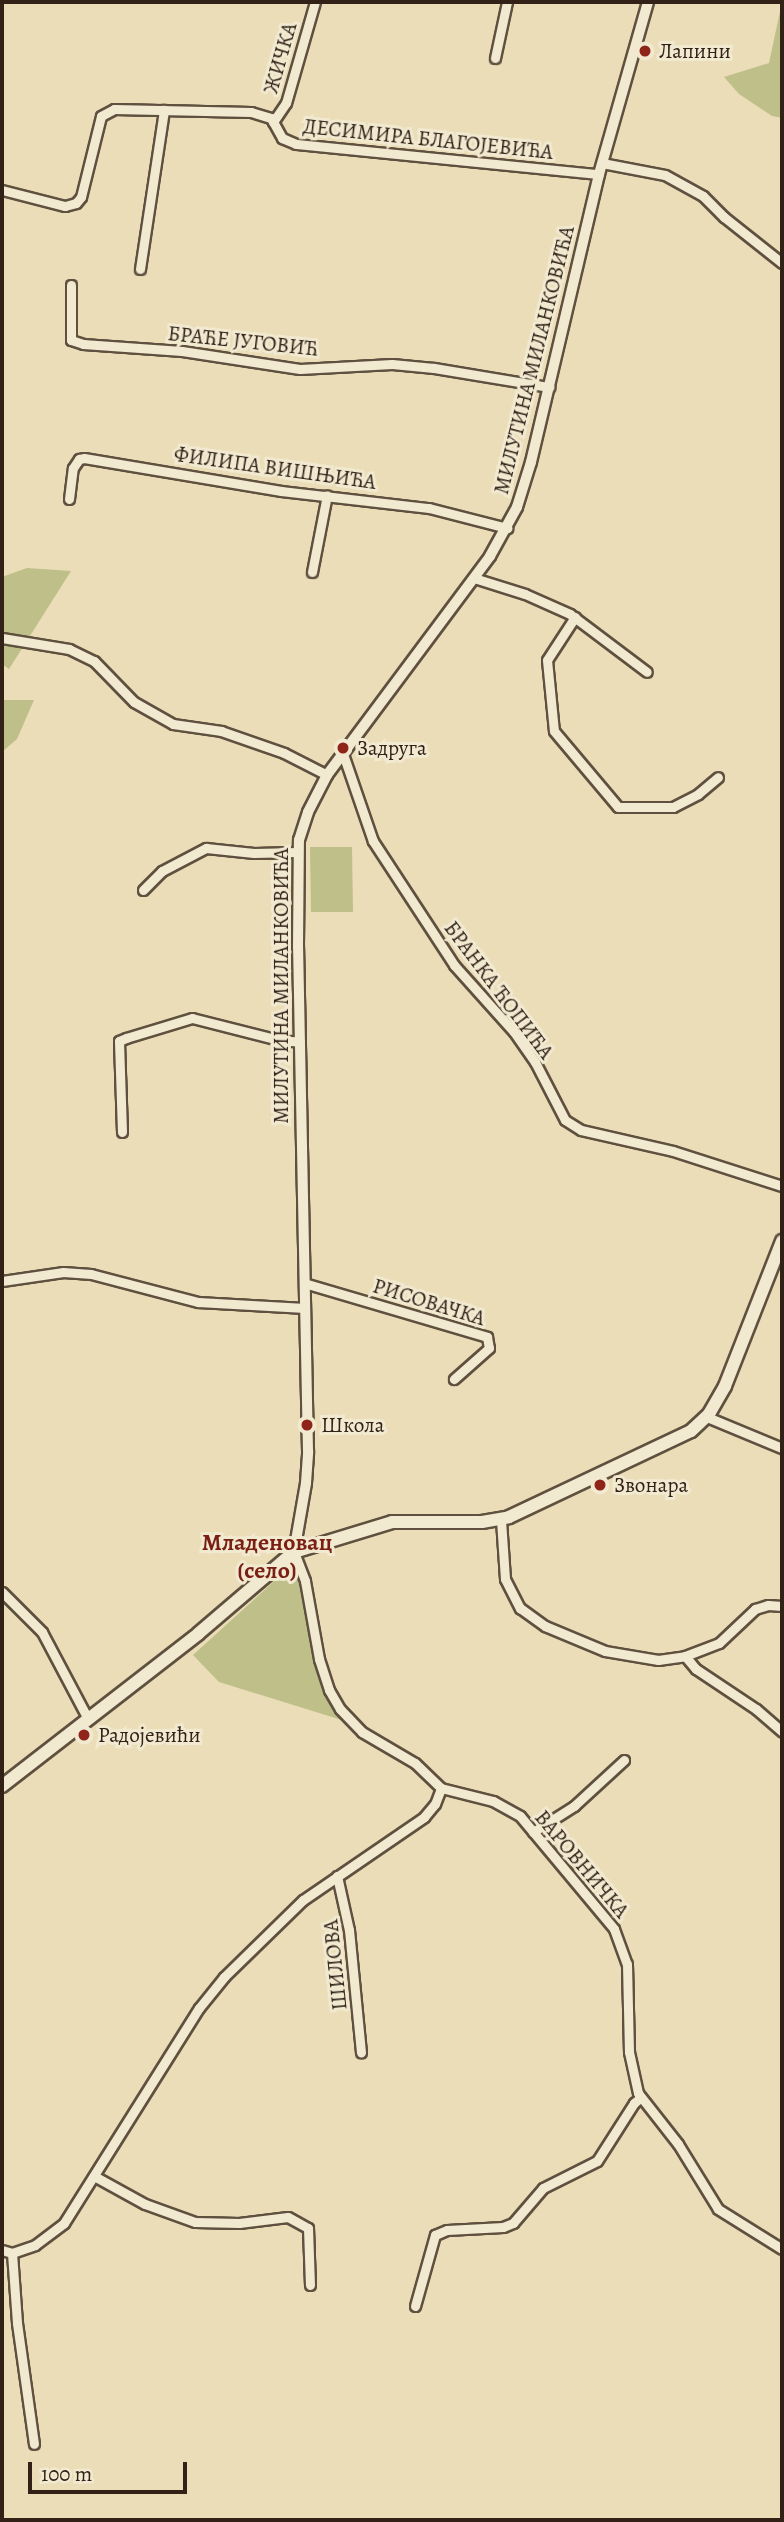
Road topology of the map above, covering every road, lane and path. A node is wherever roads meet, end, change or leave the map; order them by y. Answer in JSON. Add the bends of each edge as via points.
{"nodes":[{"id":1,"x":315,"y":2,"type":"edge"},
{"id":2,"x":507,"y":2,"type":"edge"},
{"id":3,"x":648,"y":2,"type":"edge"},
{"id":4,"x":495,"y":58,"type":"dead end"},
{"id":5,"x":164,"y":110,"type":"junction"},
{"id":6,"x":273,"y":122,"type":"junction"},
{"id":7,"x":602,"y":163,"type":"junction"},
{"id":8,"x":599,"y":174,"type":"junction"},
{"id":9,"x":2,"y":190,"type":"edge"},
{"id":10,"x":782,"y":263,"type":"edge"},
{"id":11,"x":140,"y":269,"type":"dead end"},
{"id":12,"x":71,"y":285,"type":"dead end"},
{"id":13,"x":549,"y":387,"type":"junction"},
{"id":14,"x":327,"y":495,"type":"junction"},
{"id":15,"x":69,"y":499,"type":"dead end"},
{"id":16,"x":507,"y":528,"type":"junction"},
{"id":17,"x":312,"y":572,"type":"dead end"},
{"id":18,"x":474,"y":578,"type":"junction"},
{"id":19,"x":575,"y":617,"type":"junction"},
{"id":20,"x":2,"y":638,"type":"edge"},
{"id":21,"x":647,"y":672,"type":"dead end"},
{"id":22,"x":342,"y":754,"type":"junction"},
{"id":23,"x":327,"y":775,"type":"junction"},
{"id":24,"x":718,"y":777,"type":"dead end"},
{"id":25,"x":298,"y":852,"type":"junction"},
{"id":26,"x":143,"y":890,"type":"dead end"},
{"id":27,"x":300,"y":1042,"type":"junction"},
{"id":28,"x":122,"y":1132,"type":"dead end"},
{"id":29,"x":782,"y":1185,"type":"edge"},
{"id":30,"x":782,"y":1241,"type":"edge"},
{"id":31,"x":2,"y":1281,"type":"edge"},
{"id":32,"x":304,"y":1283,"type":"junction"},
{"id":33,"x":305,"y":1308,"type":"junction"},
{"id":34,"x":454,"y":1379,"type":"dead end"},
{"id":35,"x":707,"y":1417,"type":"junction"},
{"id":36,"x":782,"y":1448,"type":"edge"},
{"id":37,"x":501,"y":1520,"type":"junction"},
{"id":38,"x":294,"y":1552,"type":"junction"},
{"id":39,"x":2,"y":1592,"type":"edge"},
{"id":40,"x":782,"y":1606,"type":"edge"},
{"id":41,"x":685,"y":1656,"type":"junction"},
{"id":42,"x":88,"y":1718,"type":"junction"},
{"id":43,"x":782,"y":1731,"type":"edge"},
{"id":44,"x":624,"y":1760,"type":"dead end"},
{"id":45,"x":2,"y":1786,"type":"edge"},
{"id":46,"x":441,"y":1788,"type":"junction"},
{"id":47,"x":533,"y":1832,"type":"junction"},
{"id":48,"x":337,"y":1876,"type":"junction"},
{"id":49,"x":361,"y":2052,"type":"dead end"},
{"id":50,"x":640,"y":2098,"type":"junction"},
{"id":51,"x":94,"y":2176,"type":"junction"},
{"id":52,"x":782,"y":2249,"type":"edge"},
{"id":53,"x":7,"y":2251,"type":"edge"},
{"id":54,"x":310,"y":2285,"type":"dead end"},
{"id":55,"x":415,"y":2306,"type":"dead end"},
{"id":56,"x":34,"y":2444,"type":"dead end"}],
"edges":[{"from":1,"to":6,"type":"street","name":"ЖИЧКА","via":[[286,103]]},
{"from":2,"to":4,"type":"street"},
{"from":3,"to":7,"type":"street","name":"МИЛУТИНА МИЛАНКОВИЋА"},
{"from":5,"to":6,"type":"street","name":"ДЕСИМИРА БЛАГОЈЕВИЋА","via":[[251,112]]},
{"from":5,"to":9,"type":"street","name":"ДЕСИМИРА БЛАГОЈЕВИЋА","via":[[104,112],[81,197],[72,205]]},
{"from":5,"to":11,"type":"street"},
{"from":6,"to":8,"type":"street","name":"ДЕСИМИРА БЛАГОЈЕВИЋА","via":[[282,138],[296,144]]},
{"from":7,"to":8,"type":"street","name":"МИЛУТИНА МИЛАНКОВИЋА"},
{"from":7,"to":10,"type":"street","via":[[666,175],[694,191]]},
{"from":8,"to":13,"type":"street","name":"МИЛУТИНА МИЛАНКОВИЋА"},
{"from":12,"to":13,"type":"street","name":"БРАЋЕ ЈУГОВИЋ","via":[[71,340],[83,344],[182,351],[300,369],[392,364]]},
{"from":13,"to":16,"type":"street","name":"МИЛУТИНА МИЛАНКОВИЋА","via":[[522,494]]},
{"from":14,"to":15,"type":"street","name":"ФИЛИПА ВИШЊИЋА","via":[[84,458],[73,468]]},
{"from":14,"to":16,"type":"street","name":"ФИЛИПА ВИШЊИЋА","via":[[429,508]]},
{"from":14,"to":17,"type":"street"},
{"from":16,"to":18,"type":"street","name":"МИЛУТИНА МИЛАНКОВИЋА"},
{"from":18,"to":19,"type":"street","via":[[533,597]]},
{"from":18,"to":22,"type":"street","name":"МИЛУТИНА МИЛАНКОВИЋА"},
{"from":19,"to":21,"type":"street"},
{"from":19,"to":24,"type":"street","via":[[547,660],[554,731],[618,807],[673,807]]},
{"from":20,"to":23,"type":"street","via":[[69,649],[94,661],[134,702],[173,724],[221,731],[284,753]]},
{"from":22,"to":23,"type":"street","name":"МИЛУТИНА МИЛАНКОВИЋА"},
{"from":22,"to":29,"type":"street","name":"БРАНКА ЋОПИЋА","via":[[373,841],[454,965],[535,1062],[565,1120],[581,1130],[673,1151]]},
{"from":23,"to":25,"type":"street","name":"МИЛУТИНА МИЛАНКОВИЋА","via":[[308,812]]},
{"from":25,"to":26,"type":"street","via":[[206,848],[162,871]]},
{"from":25,"to":27,"type":"street","name":"МИЛУТИНА МИЛАНКОВИЋА"},
{"from":27,"to":28,"type":"street","via":[[192,1018],[119,1041]]},
{"from":27,"to":32,"type":"street","name":"МИЛУТИНА МИЛАНКОВИЋА"},
{"from":30,"to":35,"type":"main road","via":[[729,1376]]},
{"from":31,"to":33,"type":"street","via":[[63,1272],[91,1274],[198,1302]]},
{"from":32,"to":33,"type":"street","name":"МИЛУТИНА МИЛАНКОВИЋА"},
{"from":32,"to":34,"type":"street","name":"РИСОВАЧКА","via":[[486,1336],[490,1342],[487,1350]]},
{"from":33,"to":38,"type":"street","name":"МИЛУТИНА МИЛАНКОВИЋА","via":[[308,1472]]},
{"from":35,"to":36,"type":"street"},
{"from":35,"to":37,"type":"main road","via":[[677,1439]]},
{"from":37,"to":38,"type":"main road","via":[[392,1522]]},
{"from":37,"to":41,"type":"street","via":[[505,1579],[513,1599],[530,1617],[621,1656],[658,1660]]},
{"from":38,"to":42,"type":"main road","via":[[218,1618]]},
{"from":38,"to":46,"type":"street","name":"ВАРОВНИЧКА","via":[[318,1658],[340,1709],[362,1732],[415,1763]]},
{"from":39,"to":42,"type":"street","via":[[42,1632]]},
{"from":40,"to":41,"type":"street","via":[[755,1609],[719,1643]]},
{"from":41,"to":43,"type":"street","via":[[696,1669]]},
{"from":42,"to":45,"type":"main road"},
{"from":44,"to":47,"type":"street","via":[[575,1806]]},
{"from":46,"to":47,"type":"street","name":"ВАРОВНИЧКА","via":[[500,1804],[520,1816]]},
{"from":46,"to":48,"type":"street","via":[[424,1817]]},
{"from":47,"to":50,"type":"street","name":"ВАРОВНИЧКА","via":[[622,1943],[627,1964],[631,2072]]},
{"from":48,"to":49,"type":"street","name":"ШИЛОВА","via":[[349,1930]]},
{"from":48,"to":51,"type":"street","via":[[303,1900],[215,1988]]},
{"from":50,"to":52,"type":"street","name":"ВАРОВНИЧКА","via":[[678,2144],[718,2209]]},
{"from":50,"to":55,"type":"street","via":[[601,2157],[543,2188],[513,2223],[435,2235]]},
{"from":51,"to":53,"type":"street","via":[[57,2230],[35,2245]]},
{"from":51,"to":54,"type":"street","via":[[154,2208],[195,2222],[288,2217],[309,2228]]},
{"from":53,"to":56,"type":"street"}]}
